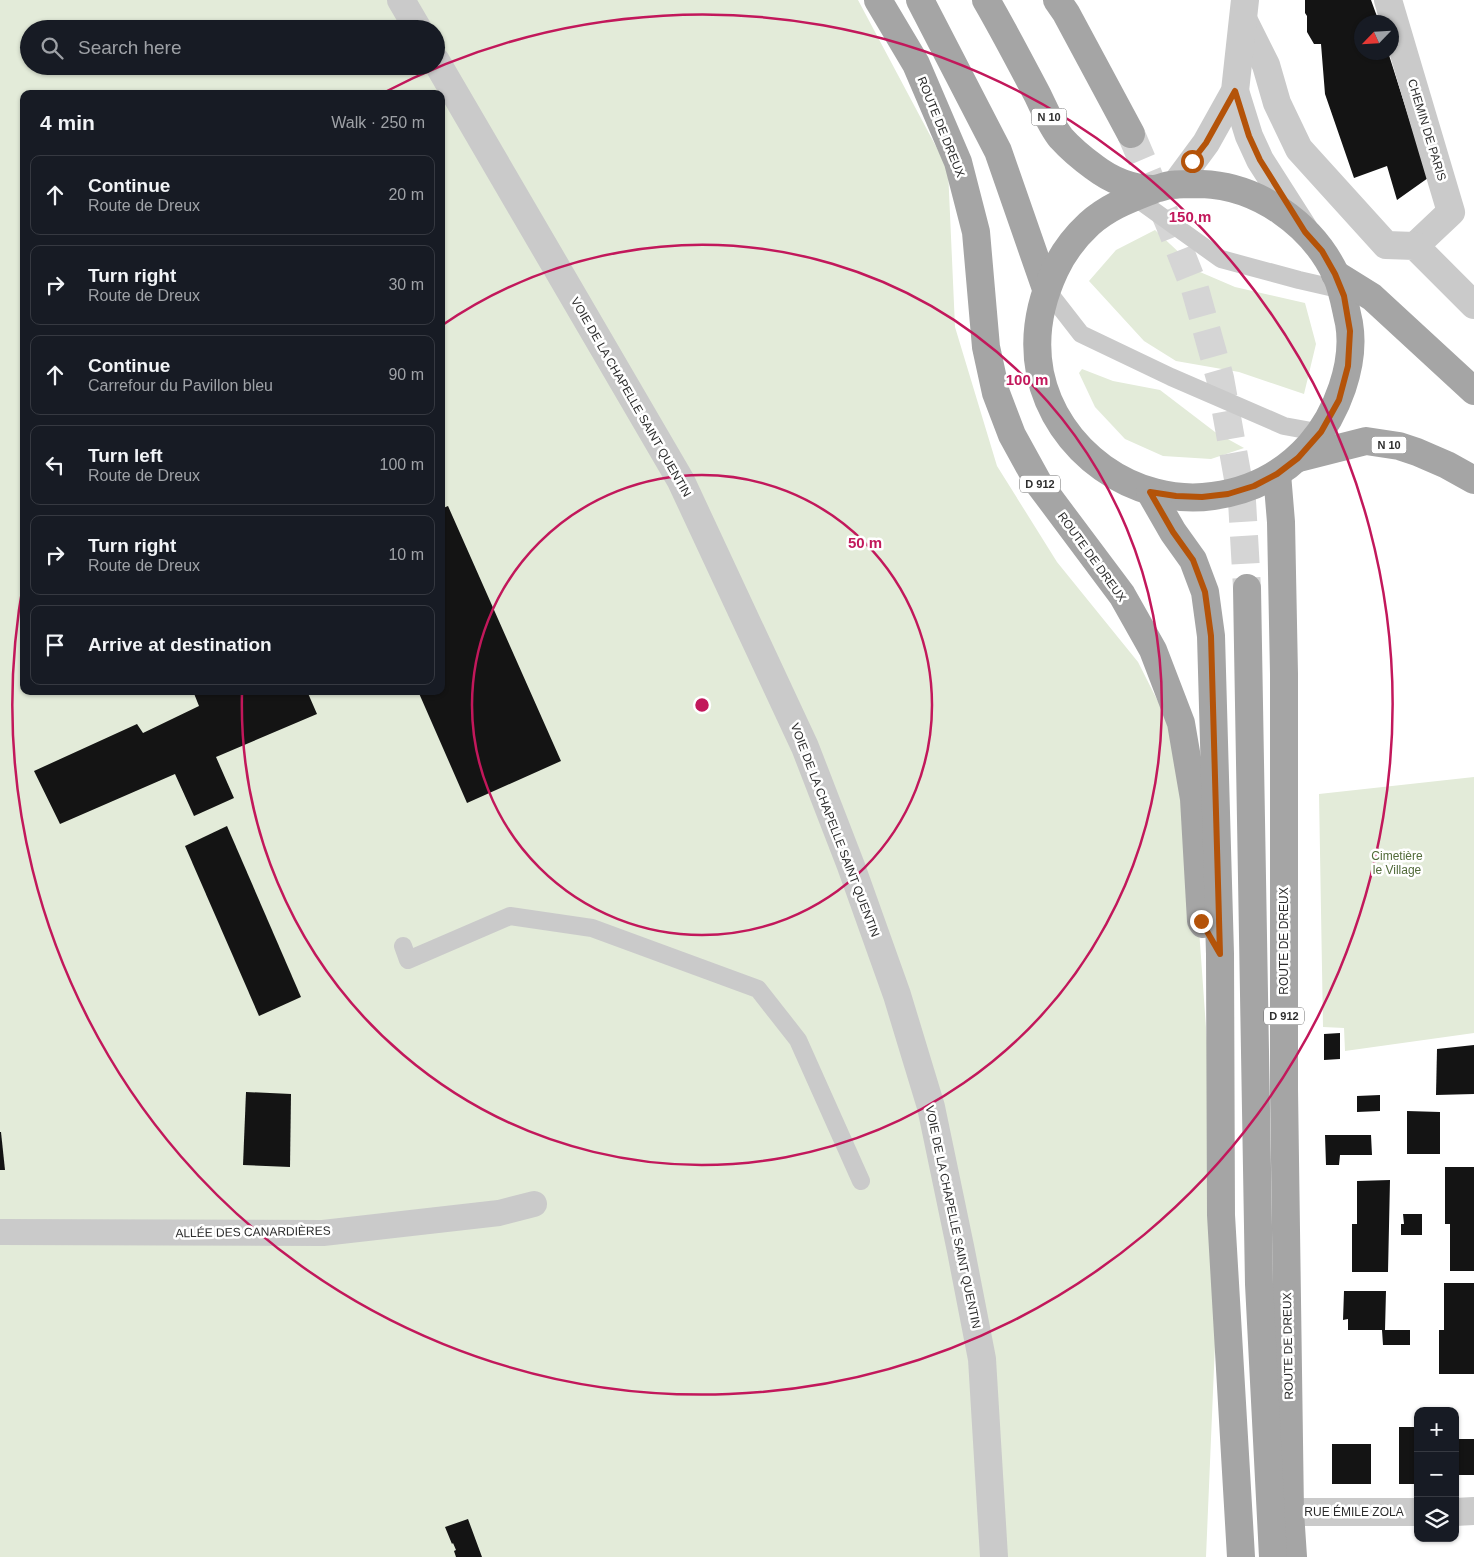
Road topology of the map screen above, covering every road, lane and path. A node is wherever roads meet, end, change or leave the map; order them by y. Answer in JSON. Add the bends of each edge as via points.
{"nodes":[{"id":1,"x":401,"y":0,"type":"edge"},
{"id":2,"x":878,"y":0,"type":"edge"},
{"id":3,"x":920,"y":0,"type":"edge"},
{"id":4,"x":986,"y":0,"type":"edge"},
{"id":5,"x":1057,"y":0,"type":"edge"},
{"id":6,"x":1388,"y":0,"type":"edge"},
{"id":7,"x":1245,"y":10,"type":"edge"},
{"id":8,"x":413,"y":20,"type":"edge"},
{"id":9,"x":445,"y":75,"type":"edge"},
{"id":10,"x":1235,"y":91,"type":"junction"},
{"id":11,"x":1131,"y":134,"type":"tunnel mouth"},
{"id":12,"x":1155,"y":190,"type":"junction"},
{"id":13,"x":1305,"y":232,"type":"junction"},
{"id":14,"x":1415,"y":246,"type":"junction"},
{"id":15,"x":1338,"y":282,"type":"junction"},
{"id":16,"x":1046,"y":289,"type":"junction"},
{"id":17,"x":1474,"y":305,"type":"edge"},
{"id":18,"x":1474,"y":390,"type":"edge"},
{"id":19,"x":1321,"y":432,"type":"junction"},
{"id":20,"x":1366,"y":441,"type":"junction"},
{"id":21,"x":1298,"y":458,"type":"junction"},
{"id":22,"x":1277,"y":474,"type":"junction"},
{"id":23,"x":1474,"y":480,"type":"edge"},
{"id":24,"x":1150,"y":492,"type":"junction"},
{"id":25,"x":1247,"y":588,"type":"tunnel mouth"},
{"id":26,"x":403,"y":946,"type":"dead end"},
{"id":27,"x":1220,"y":954,"type":"junction"},
{"id":28,"x":861,"y":1181,"type":"dead end"},
{"id":29,"x":534,"y":1204,"type":"dead end"},
{"id":30,"x":0,"y":1232,"type":"edge"},
{"id":31,"x":1474,"y":1511,"type":"edge"},
{"id":32,"x":1290,"y":1512,"type":"junction"},
{"id":33,"x":1414,"y":1512,"type":"edge"},
{"id":34,"x":1459,"y":1512,"type":"edge"},
{"id":35,"x":994,"y":1557,"type":"edge"},
{"id":36,"x":1241,"y":1557,"type":"edge"},
{"id":37,"x":1273,"y":1557,"type":"edge"},
{"id":38,"x":1293,"y":1557,"type":"edge"}],
"edges":[{"from":1,"to":8,"type":"street"},
{"from":2,"to":27,"type":"main road","name":"ROUTE DE DREUX","number":"D 912","via":[[916,64],[958,162],[976,232],[986,347],[996,393],[1012,435],[1039,484],[1122,595],[1153,650],[1180,723],[1194,799],[1201,921]]},
{"from":3,"to":16,"type":"main road","via":[[998,151]]},
{"from":4,"to":12,"type":"main road","number":"N 10","via":[[1059,136],[1094,167],[1122,184]]},
{"from":5,"to":11,"type":"main road"},
{"from":6,"to":14,"type":"street","name":"CHEMIN DE PARIS","via":[[1451,212]]},
{"from":7,"to":10,"type":"street"},
{"from":7,"to":14,"type":"street","via":[[1266,65],[1276,103],[1299,149],[1386,245]]},
{"from":9,"to":35,"type":"street","name":"VOIE DE LA CHAPELLE SAINT QUENTIN","via":[[680,481],[805,747],[851,866],[897,995],[931,1107],[961,1251],[982,1359]]},
{"from":10,"to":12,"type":"street","via":[[1206,143]]},
{"from":10,"to":13,"type":"street","via":[[1260,160]]},
{"from":12,"to":13,"type":"main road","number":"N 10","via":[[1204,184],[1232,189],[1284,213]]},
{"from":12,"to":15,"type":"lane","via":[[1222,259]]},
{"from":12,"to":16,"type":"main road","number":"N 10","via":[[1119,203],[1088,225],[1063,254]]},
{"from":13,"to":15,"type":"main road","number":"N 10","via":[[1322,251]]},
{"from":14,"to":17,"type":"street"},
{"from":15,"to":18,"type":"main road","number":"N 10","via":[[1372,297]]},
{"from":15,"to":19,"type":"main road","number":"N 10","via":[[1350,331],[1348,366],[1339,400]]},
{"from":16,"to":19,"type":"lane","via":[[1081,334],[1284,426]]},
{"from":16,"to":24,"type":"main road","number":"N 10","via":[[1039,317],[1037,346],[1050,402],[1063,427],[1102,469]]},
{"from":19,"to":20,"type":"lane"},
{"from":19,"to":21,"type":"main road","number":"N 10"},
{"from":20,"to":21,"type":"main road","number":"N 10"},
{"from":20,"to":23,"type":"main road","number":"N 10","via":[[1417,452]]},
{"from":21,"to":22,"type":"main road","number":"N 10"},
{"from":22,"to":24,"type":"main road","number":"N 10","via":[[1254,486],[1220,495],[1176,496]]},
{"from":22,"to":32,"type":"main road","name":"ROUTE DE DREUX","number":"D 912","via":[[1284,674],[1284,1089]]},
{"from":24,"to":27,"type":"main road","name":"ROUTE DE DREUX","via":[[1193,560],[1205,592],[1211,636]]},
{"from":25,"to":37,"type":"main road","name":"ROUTE DE DREUX","via":[[1259,1284]]},
{"from":26,"to":28,"type":"lane","via":[[408,960],[510,916],[592,928],[758,989],[798,1040]]},
{"from":27,"to":36,"type":"main road","name":"ROUTE DE DREUX","via":[[1221,1215]]},
{"from":29,"to":30,"type":"street","name":"ALLÉE DES CANARDIÈRES","via":[[499,1213],[323,1232]]},
{"from":31,"to":34,"type":"street"},
{"from":32,"to":33,"type":"street","name":"RUE ÉMILE ZOLA"},
{"from":32,"to":38,"type":"main road","name":"ROUTE DE DREUX","number":"D 912"}]}
